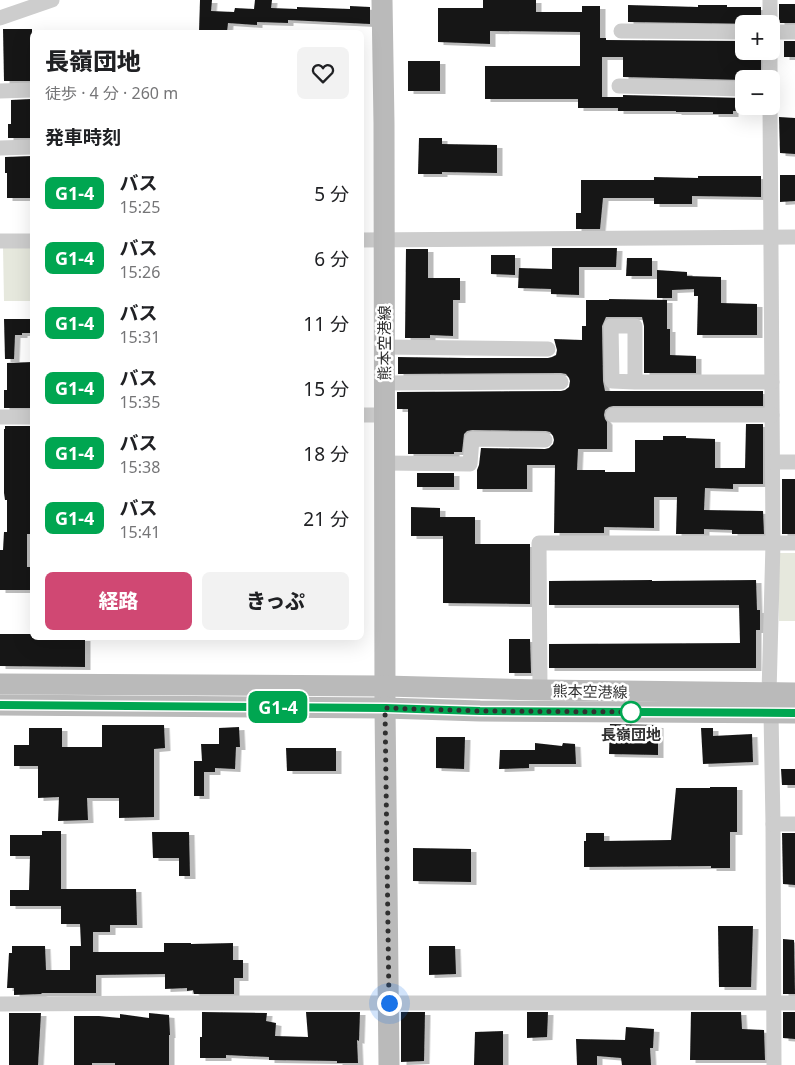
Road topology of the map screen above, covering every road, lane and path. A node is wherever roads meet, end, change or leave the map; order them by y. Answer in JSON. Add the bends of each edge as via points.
{"nodes":[{"id":1,"x":52,"y":0,"type":"edge"},
{"id":2,"x":382,"y":0,"type":"edge"},
{"id":3,"x":770,"y":0,"type":"edge"},
{"id":4,"x":770,"y":15,"type":"edge"},
{"id":5,"x":0,"y":18,"type":"edge"},
{"id":6,"x":620,"y":31,"type":"dead end"},
{"id":7,"x":735,"y":32,"type":"edge"},
{"id":8,"x":780,"y":32,"type":"edge"},
{"id":9,"x":795,"y":32,"type":"edge"},
{"id":10,"x":620,"y":86,"type":"dead end"},
{"id":11,"x":735,"y":89,"type":"edge"},
{"id":12,"x":30,"y":90,"type":"edge"},
{"id":13,"x":0,"y":91,"type":"edge"},
{"id":14,"x":770,"y":115,"type":"edge"},
{"id":15,"x":30,"y":147,"type":"edge"},
{"id":16,"x":0,"y":148,"type":"edge"},
{"id":17,"x":771,"y":237,"type":"junction"},
{"id":18,"x":795,"y":237,"type":"edge"},
{"id":19,"x":364,"y":240,"type":"edge"},
{"id":20,"x":384,"y":240,"type":"junction"},
{"id":21,"x":0,"y":241,"type":"edge"},
{"id":22,"x":30,"y":241,"type":"edge"},
{"id":23,"x":384,"y":347,"type":"junction"},
{"id":24,"x":548,"y":349,"type":"dead end"},
{"id":25,"x":561,"y":382,"type":"dead end"},
{"id":26,"x":634,"y":382,"type":"dead end"},
{"id":27,"x":772,"y":382,"type":"junction"},
{"id":28,"x":384,"y":383,"type":"junction"},
{"id":29,"x":364,"y":415,"type":"edge"},
{"id":30,"x":384,"y":415,"type":"junction"},
{"id":31,"x":30,"y":416,"type":"edge"},
{"id":32,"x":613,"y":416,"type":"dead end"},
{"id":33,"x":772,"y":416,"type":"junction"},
{"id":34,"x":0,"y":417,"type":"edge"},
{"id":35,"x":545,"y":440,"type":"dead end"},
{"id":36,"x":385,"y":462,"type":"junction"},
{"id":37,"x":773,"y":462,"type":"junction"},
{"id":38,"x":795,"y":462,"type":"edge"},
{"id":39,"x":773,"y":543,"type":"junction"},
{"id":40,"x":795,"y":543,"type":"edge"},
{"id":41,"x":0,"y":684,"type":"edge"},
{"id":42,"x":385,"y":686,"type":"junction"},
{"id":43,"x":540,"y":690,"type":"junction"},
{"id":44,"x":795,"y":693,"type":"edge"},
{"id":45,"x":770,"y":702,"type":"junction"},
{"id":46,"x":0,"y":705,"type":"edge"},
{"id":47,"x":385,"y":708,"type":"junction"},
{"id":48,"x":795,"y":713,"type":"edge"},
{"id":49,"x":773,"y":824,"type":"junction"},
{"id":50,"x":795,"y":824,"type":"edge"},
{"id":51,"x":389,"y":1003,"type":"junction"},
{"id":52,"x":795,"y":1003,"type":"edge"},
{"id":53,"x":0,"y":1004,"type":"edge"},
{"id":54,"x":774,"y":1004,"type":"junction"},
{"id":55,"x":389,"y":1065,"type":"edge"},
{"id":56,"x":774,"y":1065,"type":"edge"}],
"edges":[{"from":1,"to":5,"type":"street"},
{"from":2,"to":20,"type":"main road","name":"熊本空港線"},
{"from":3,"to":4,"type":"street"},
{"from":6,"to":7,"type":"street"},
{"from":8,"to":9,"type":"street"},
{"from":10,"to":11,"type":"street"},
{"from":12,"to":13,"type":"street"},
{"from":14,"to":17,"type":"street"},
{"from":15,"to":16,"type":"street"},
{"from":17,"to":18,"type":"street"},
{"from":17,"to":20,"type":"street"},
{"from":17,"to":27,"type":"street"},
{"from":19,"to":20,"type":"street"},
{"from":20,"to":23,"type":"main road","name":"熊本空港線"},
{"from":21,"to":22,"type":"street"},
{"from":23,"to":24,"type":"street"},
{"from":23,"to":28,"type":"main road","name":"熊本空港線"},
{"from":25,"to":28,"type":"street"},
{"from":26,"to":27,"type":"street"},
{"from":27,"to":33,"type":"street"},
{"from":28,"to":30,"type":"main road","name":"熊本空港線"},
{"from":29,"to":30,"type":"street"},
{"from":30,"to":36,"type":"main road","name":"熊本空港線"},
{"from":31,"to":34,"type":"street"},
{"from":32,"to":33,"type":"street"},
{"from":33,"to":37,"type":"street"},
{"from":35,"to":36,"type":"street","via":[[472,439],[470,464]]},
{"from":36,"to":42,"type":"main road","name":"熊本空港線"},
{"from":37,"to":38,"type":"street"},
{"from":37,"to":39,"type":"street"},
{"from":39,"to":40,"type":"street"},
{"from":39,"to":43,"type":"street","via":[[539,543]]},
{"from":39,"to":45,"type":"street"},
{"from":41,"to":42,"type":"main road"},
{"from":42,"to":43,"type":"main road","name":"熊本空港線"},
{"from":42,"to":47,"type":"main road","name":"熊本空港線"},
{"from":43,"to":45,"type":"main road","name":"熊本空港線"},
{"from":44,"to":45,"type":"main road","name":"熊本空港線"},
{"from":45,"to":47,"type":"main road","name":"熊本空港線","via":[[724,713]]},
{"from":45,"to":48,"type":"main road","name":"熊本空港線"},
{"from":45,"to":49,"type":"street"},
{"from":46,"to":47,"type":"main road"},
{"from":47,"to":51,"type":"main road"},
{"from":49,"to":50,"type":"street"},
{"from":49,"to":54,"type":"street"},
{"from":51,"to":53,"type":"street"},
{"from":51,"to":54,"type":"street"},
{"from":51,"to":55,"type":"main road"},
{"from":52,"to":54,"type":"street"},
{"from":54,"to":56,"type":"street"}]}
